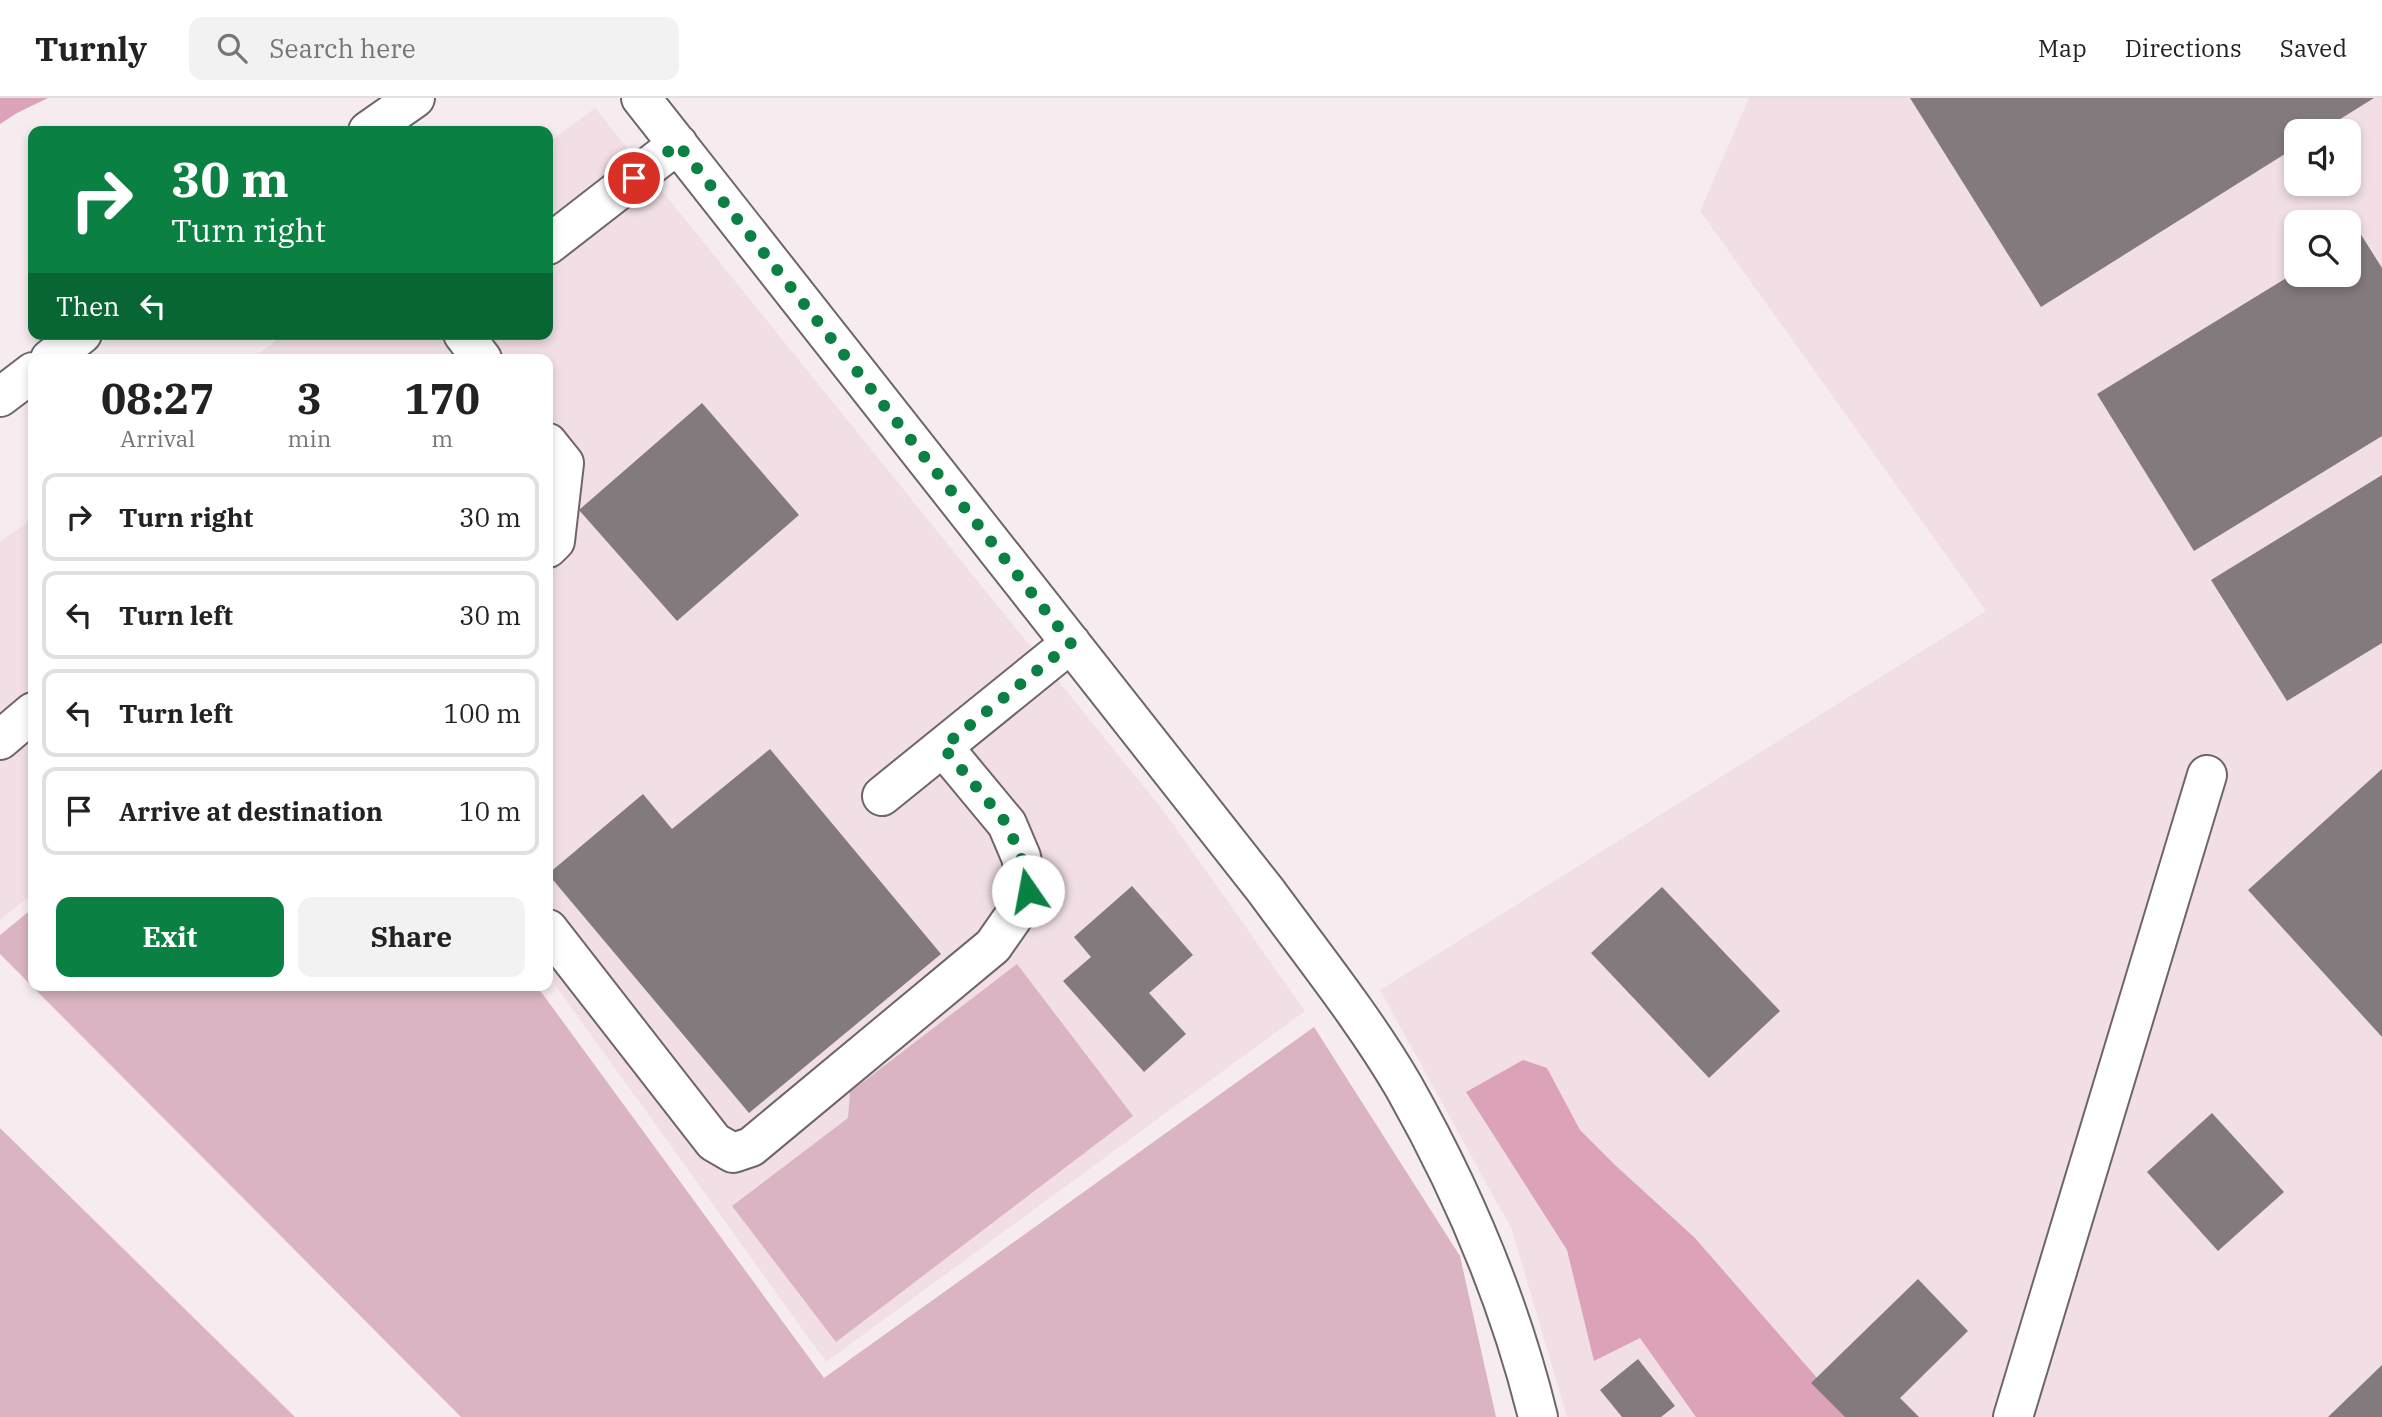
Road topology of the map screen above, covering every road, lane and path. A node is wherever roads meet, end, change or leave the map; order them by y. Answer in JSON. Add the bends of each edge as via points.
{"nodes":[{"id":1,"x":415,"y":98,"type":"edge"},
{"id":2,"x":642,"y":98,"type":"edge"},
{"id":3,"x":375,"y":126,"type":"edge"},
{"id":4,"x":678,"y":144,"type":"junction"},
{"id":5,"x":553,"y":242,"type":"edge"},
{"id":6,"x":74,"y":340,"type":"edge"},
{"id":7,"x":468,"y":340,"type":"edge"},
{"id":8,"x":56,"y":354,"type":"edge"},
{"id":9,"x":478,"y":354,"type":"edge"},
{"id":10,"x":28,"y":376,"type":"edge"},
{"id":11,"x":0,"y":397,"type":"edge"},
{"id":12,"x":553,"y":449,"type":"edge"},
{"id":13,"x":553,"y":543,"type":"edge"},
{"id":14,"x":1071,"y":643,"type":"junction"},
{"id":15,"x":28,"y":716,"type":"edge"},
{"id":16,"x":0,"y":740,"type":"edge"},
{"id":17,"x":943,"y":747,"type":"junction"},
{"id":18,"x":2207,"y":775,"type":"dead end"},
{"id":19,"x":882,"y":796,"type":"dead end"},
{"id":20,"x":553,"y":935,"type":"edge"},
{"id":21,"x":1538,"y":1417,"type":"edge"},
{"id":22,"x":2013,"y":1417,"type":"edge"}],
"edges":[{"from":1,"to":3,"type":"street"},
{"from":2,"to":4,"type":"street"},
{"from":4,"to":5,"type":"street"},
{"from":4,"to":14,"type":"street"},
{"from":6,"to":8,"type":"street"},
{"from":7,"to":9,"type":"street"},
{"from":10,"to":11,"type":"street"},
{"from":12,"to":13,"type":"street","via":[[564,463]]},
{"from":14,"to":17,"type":"street"},
{"from":14,"to":21,"type":"street","via":[[1266,891],[1402,1085],[1454,1180],[1491,1263]]},
{"from":15,"to":16,"type":"street"},
{"from":17,"to":19,"type":"street"},
{"from":17,"to":20,"type":"street","via":[[1007,824],[1028,891],[993,946],[751,1147],[733,1153],[714,1142]]},
{"from":18,"to":22,"type":"street"}]}
